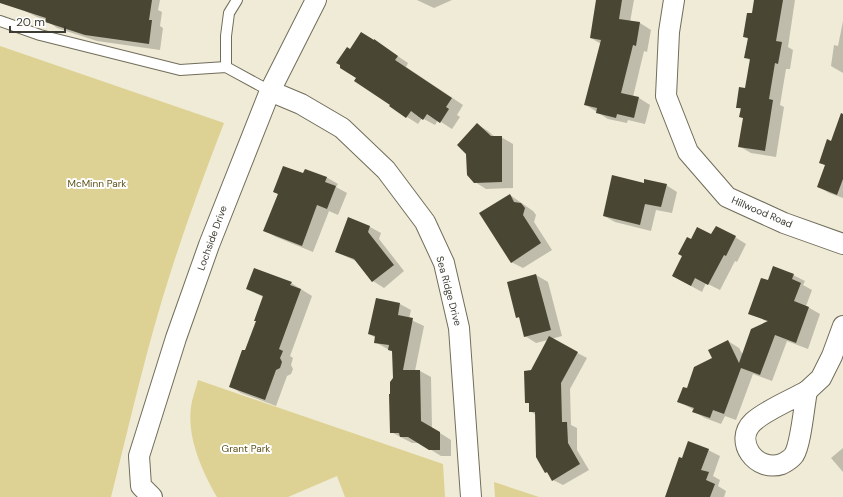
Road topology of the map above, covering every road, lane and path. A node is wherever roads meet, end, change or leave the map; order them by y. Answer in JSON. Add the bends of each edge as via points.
{"nodes":[{"id":1,"x":237,"y":0,"type":"edge"},
{"id":2,"x":316,"y":0,"type":"edge"},
{"id":3,"x":674,"y":0,"type":"edge"},
{"id":4,"x":0,"y":21,"type":"edge"},
{"id":5,"x":226,"y":67,"type":"junction"},
{"id":6,"x":270,"y":91,"type":"junction"},
{"id":7,"x":843,"y":244,"type":"edge"},
{"id":8,"x":843,"y":326,"type":"edge"},
{"id":9,"x":807,"y":391,"type":"dead end"},
{"id":10,"x":146,"y":492,"type":"edge"},
{"id":11,"x":471,"y":497,"type":"edge"}],
"edges":[{"from":1,"to":5,"type":"lane","via":[[229,13]]},
{"from":2,"to":6,"type":"street","name":"Lochside Drive"},
{"from":3,"to":7,"type":"street","name":"Hillwood Road","via":[[669,32],[666,96],[688,152],[727,198],[784,223]]},
{"from":4,"to":5,"type":"lane","via":[[40,35],[180,70]]},
{"from":5,"to":6,"type":"lane"},
{"from":6,"to":10,"type":"street","name":"Lochside Drive","via":[[209,245],[139,456]]},
{"from":6,"to":11,"type":"street","name":"Sea Ridge Drive","via":[[301,104],[342,128],[386,170],[425,222],[444,263],[459,328]]},
{"from":8,"to":9,"type":"street","via":[[822,378]]}]}
